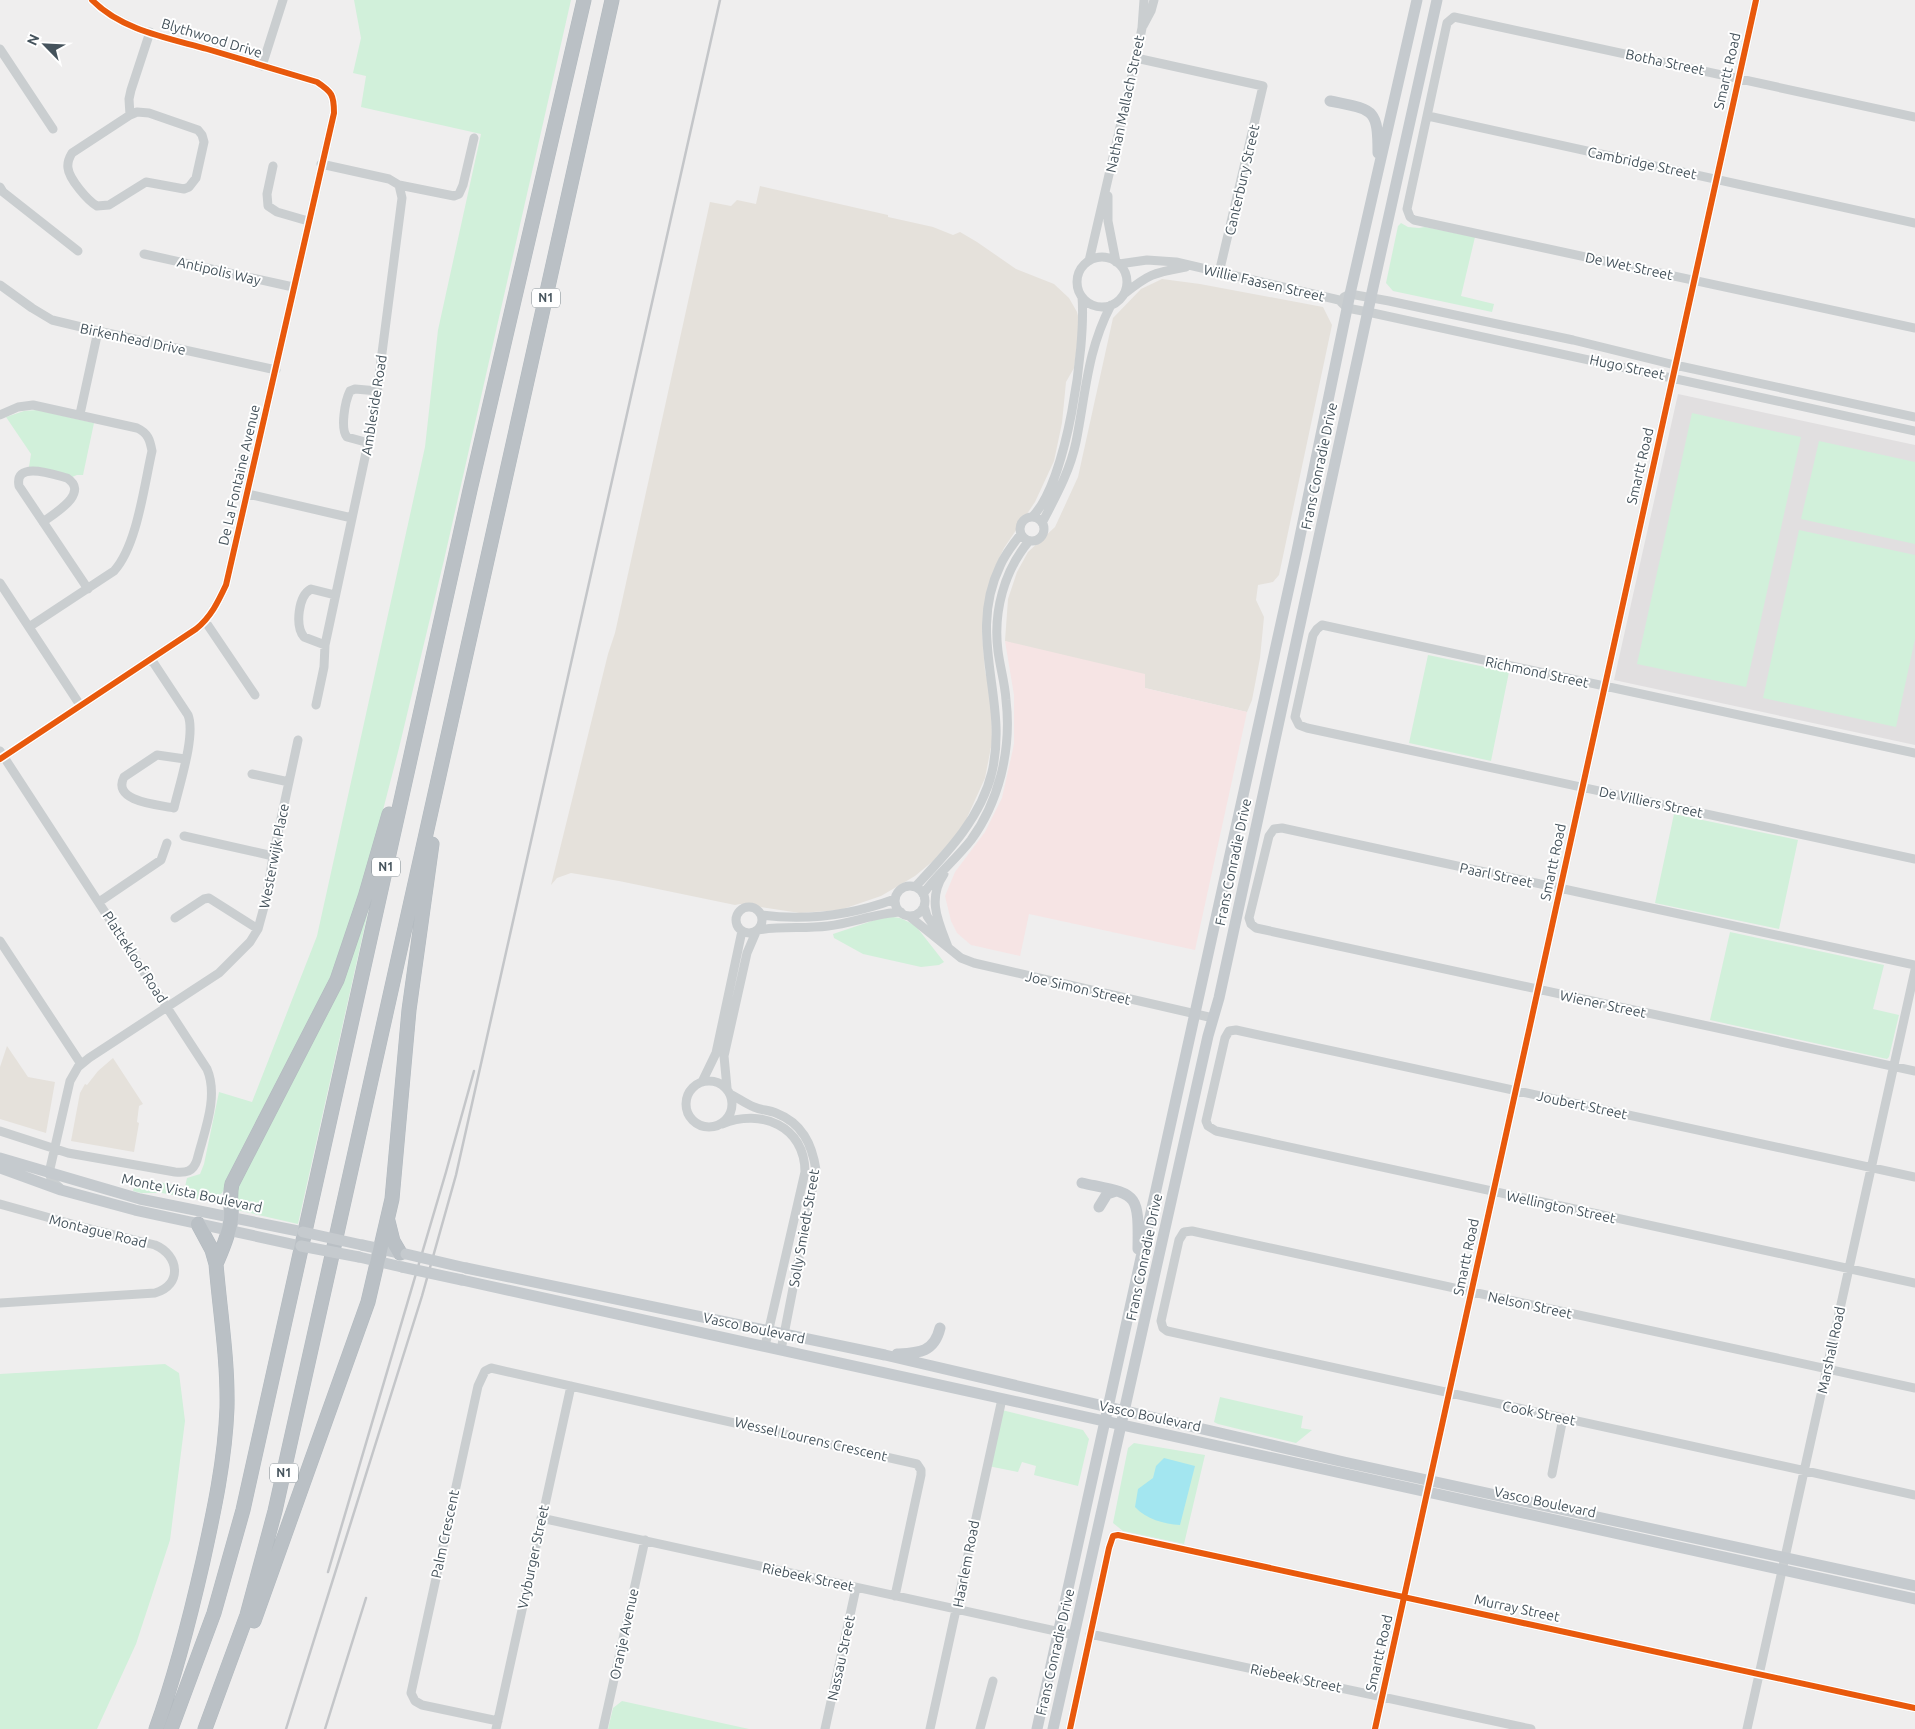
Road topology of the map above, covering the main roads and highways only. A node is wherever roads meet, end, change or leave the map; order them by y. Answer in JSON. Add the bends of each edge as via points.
{"nodes":[{"id":1,"x":584,"y":0,"type":"edge"},
{"id":2,"x":612,"y":0,"type":"edge"},
{"id":3,"x":1417,"y":0,"type":"edge"},
{"id":4,"x":1437,"y":0,"type":"edge"},
{"id":5,"x":1330,"y":101,"type":"dead end"},
{"id":6,"x":1378,"y":175,"type":"junction"},
{"id":7,"x":470,"y":490,"type":"junction"},
{"id":8,"x":440,"y":772,"type":"junction"},
{"id":9,"x":0,"y":1158,"type":"edge"},
{"id":10,"x":0,"y":1168,"type":"edge"},
{"id":11,"x":1082,"y":1183,"type":"dead end"},
{"id":12,"x":1116,"y":1191,"type":"junction"},
{"id":13,"x":1099,"y":1207,"type":"dead end"},
{"id":14,"x":231,"y":1216,"type":"junction"},
{"id":15,"x":388,"y":1220,"type":"junction"},
{"id":16,"x":198,"y":1224,"type":"junction"},
{"id":17,"x":229,"y":1231,"type":"junction"},
{"id":18,"x":379,"y":1255,"type":"junction"},
{"id":19,"x":403,"y":1258,"type":"junction"},
{"id":20,"x":216,"y":1264,"type":"junction"},
{"id":21,"x":1137,"y":1275,"type":"junction"},
{"id":22,"x":940,"y":1328,"type":"dead end"},
{"id":23,"x":885,"y":1355,"type":"junction"},
{"id":24,"x":1108,"y":1406,"type":"junction"},
{"id":25,"x":1125,"y":1410,"type":"junction"},
{"id":26,"x":1105,"y":1422,"type":"junction"},
{"id":27,"x":1122,"y":1426,"type":"junction"},
{"id":28,"x":1428,"y":1486,"type":"junction"},
{"id":29,"x":1783,"y":1564,"type":"junction"},
{"id":30,"x":1915,"y":1586,"type":"edge"},
{"id":31,"x":1915,"y":1599,"type":"edge"},
{"id":32,"x":156,"y":1729,"type":"edge"},
{"id":33,"x":171,"y":1729,"type":"edge"},
{"id":34,"x":206,"y":1729,"type":"edge"},
{"id":35,"x":1037,"y":1729,"type":"edge"},
{"id":36,"x":1053,"y":1729,"type":"edge"}],
"edges":[{"from":1,"to":7,"type":"highway","number":"N1"},
{"from":2,"to":8,"type":"highway","number":"N1"},
{"from":3,"to":6,"type":"main road","name":"Frans Conradie Drive"},
{"from":4,"to":25,"type":"main road","name":"Frans Conradie Drive","via":[[1219,998]]},
{"from":5,"to":6,"type":"main road","via":[[1363,108],[1376,120]]},
{"from":6,"to":21,"type":"main road","name":"Frans Conradie Drive","via":[[1350,294],[1343,304],[1297,551]]},
{"from":7,"to":14,"type":"highway","via":[[387,822],[360,914],[337,980],[232,1184],[229,1199]]},
{"from":7,"to":33,"type":"highway","number":"N1","via":[[245,1502],[214,1613]]},
{"from":8,"to":15,"type":"highway","via":[[409,1010]]},
{"from":8,"to":34,"type":"highway","number":"N1","via":[[274,1520],[244,1622]]},
{"from":9,"to":14,"type":"main road","name":"Monte Vista Boulevard","via":[[140,1199]]},
{"from":10,"to":16,"type":"main road","name":"Monte Vista Boulevard","via":[[61,1190]]},
{"from":11,"to":12,"type":"main road"},
{"from":12,"to":13,"type":"main road","via":[[1107,1194]]},
{"from":12,"to":21,"type":"main road","via":[[1128,1195],[1138,1211]]},
{"from":14,"to":17,"type":"highway"},
{"from":14,"to":18,"type":"main road","name":"Monte Vista Boulevard","bridge":true,"via":[[362,1245]]},
{"from":15,"to":18,"type":"highway"},
{"from":15,"to":19,"type":"highway","via":[[393,1241]]},
{"from":16,"to":17,"type":"main road","name":"Monte Vista Boulevard"},
{"from":16,"to":20,"type":"highway"},
{"from":17,"to":18,"type":"main road","name":"Monte Vista Boulevard","bridge":true,"via":[[359,1257]]},
{"from":17,"to":20,"type":"highway"},
{"from":18,"to":19,"type":"main road","name":"Vasco Boulevard"},
{"from":18,"to":34,"type":"highway","via":[[368,1302],[238,1667]]},
{"from":19,"to":23,"type":"main road","name":"Vasco Boulevard","bridge":true,"via":[[466,1268]]},
{"from":19,"to":26,"type":"main road","name":"Vasco Boulevard","bridge":true,"via":[[462,1280]]},
{"from":20,"to":32,"type":"highway","via":[[227,1371],[223,1457],[180,1657]]},
{"from":21,"to":24,"type":"main road","name":"Frans Conradie Drive"},
{"from":22,"to":23,"type":"main road","via":[[936,1339],[925,1350]]},
{"from":23,"to":24,"type":"main road","name":"Vasco Boulevard"},
{"from":24,"to":25,"type":"main road","name":"Vasco Boulevard"},
{"from":24,"to":26,"type":"main road","name":"Frans Conradie Drive"},
{"from":25,"to":27,"type":"main road","name":"Frans Conradie Drive"},
{"from":25,"to":28,"type":"main road","name":"Vasco Boulevard"},
{"from":26,"to":27,"type":"main road","name":"Vasco Boulevard"},
{"from":26,"to":35,"type":"main road","name":"Frans Conradie Drive"},
{"from":27,"to":28,"type":"main road","name":"Vasco Boulevard"},
{"from":27,"to":36,"type":"main road","name":"Frans Conradie Drive"},
{"from":28,"to":29,"type":"main road","name":"Vasco Boulevard"},
{"from":29,"to":30,"type":"main road","name":"Vasco Boulevard"},
{"from":29,"to":31,"type":"main road","name":"Vasco Boulevard"}]}
